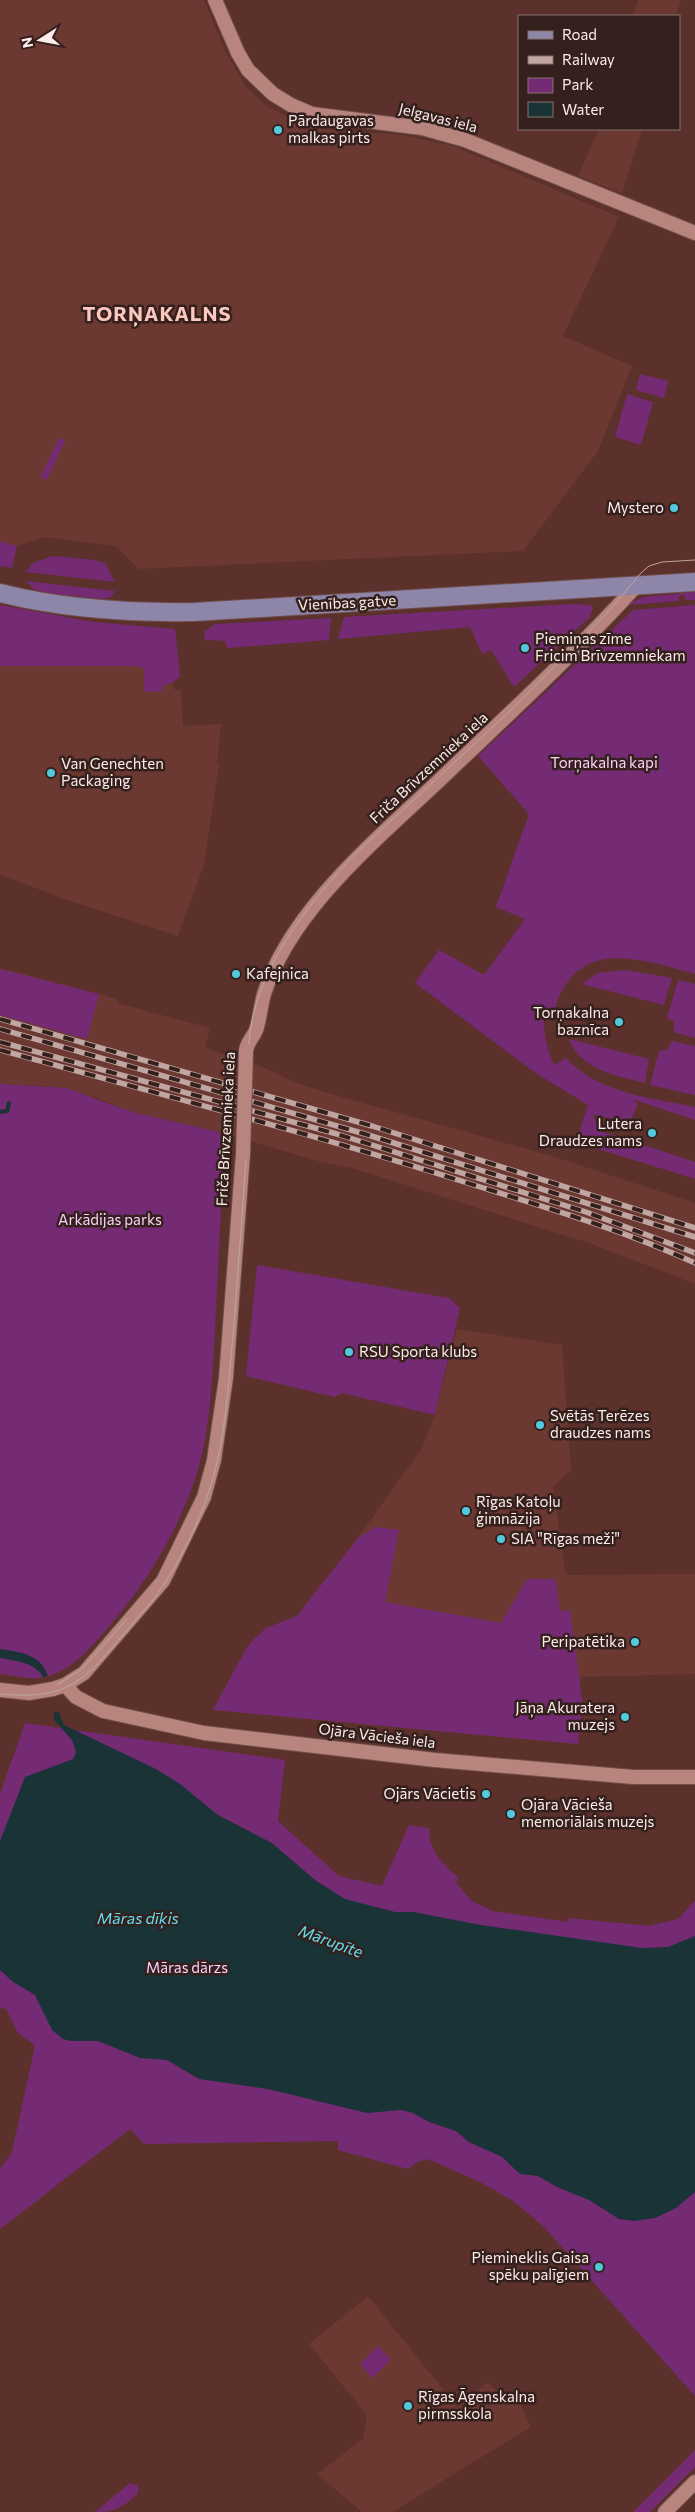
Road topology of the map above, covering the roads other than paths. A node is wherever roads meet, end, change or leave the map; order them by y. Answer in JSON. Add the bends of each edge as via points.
{"nodes":[{"id":1,"x":215,"y":0,"type":"edge"},
{"id":2,"x":695,"y":233,"type":"edge"},
{"id":3,"x":695,"y":582,"type":"edge"},
{"id":4,"x":636,"y":586,"type":"junction"},
{"id":5,"x":0,"y":593,"type":"edge"},
{"id":6,"x":65,"y":1685,"type":"junction"},
{"id":7,"x":0,"y":1690,"type":"edge"},
{"id":8,"x":695,"y":1777,"type":"edge"},
{"id":9,"x":695,"y":2482,"type":"edge"},
{"id":10,"x":665,"y":2512,"type":"edge"}],
"edges":[{"from":1,"to":2,"type":"street","name":"Jelgavas iela","via":[[248,70],[273,94],[291,105],[312,114],[422,128],[465,140]]},
{"from":3,"to":4,"type":"main road","name":"Vienības gatve"},
{"from":4,"to":5,"type":"main road","name":"Vienības gatve","via":[[155,612],[72,606]]},
{"from":4,"to":6,"type":"street","name":"Friča Brīvzemnieka iela","bridge":true,"via":[[520,704],[345,870],[318,900],[277,964],[264,993],[257,1030],[246,1047],[243,1154],[226,1378],[214,1460],[204,1497],[154,1592],[84,1673]]},
{"from":6,"to":7,"type":"street","name":"Friča Brīvzemnieka iela","via":[[37,1692]]},
{"from":6,"to":8,"type":"street","name":"Ojāra Vācieša iela","via":[[76,1697],[103,1710],[204,1732],[435,1760],[633,1777]]},
{"from":9,"to":10,"type":"street"}]}
